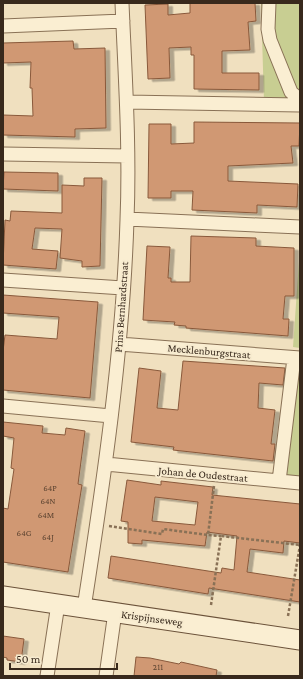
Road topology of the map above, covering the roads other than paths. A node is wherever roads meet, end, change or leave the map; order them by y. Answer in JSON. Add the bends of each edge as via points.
{"nodes":[{"id":1,"x":122,"y":3,"type":"edge"},
{"id":2,"x":269,"y":3,"type":"edge"},
{"id":3,"x":123,"y":21,"type":"junction"},
{"id":4,"x":3,"y":26,"type":"edge"},
{"id":5,"x":300,"y":100,"type":"edge"},
{"id":6,"x":127,"y":102,"type":"junction"},
{"id":7,"x":300,"y":105,"type":"edge"},
{"id":8,"x":3,"y":154,"type":"edge"},
{"id":9,"x":128,"y":156,"type":"junction"},
{"id":10,"x":127,"y":219,"type":"junction"},
{"id":11,"x":300,"y":227,"type":"edge"},
{"id":12,"x":3,"y":280,"type":"edge"},
{"id":13,"x":123,"y":288,"type":"junction"},
{"id":14,"x":119,"y":344,"type":"junction"},
{"id":15,"x":297,"y":358,"type":"edge"},
{"id":16,"x":3,"y":406,"type":"edge"},
{"id":17,"x":111,"y":416,"type":"junction"},
{"id":18,"x":106,"y":464,"type":"junction"},
{"id":19,"x":280,"y":481,"type":"junction"},
{"id":20,"x":300,"y":483,"type":"edge"},
{"id":21,"x":3,"y":596,"type":"edge"},
{"id":22,"x":58,"y":604,"type":"junction"},
{"id":23,"x":84,"y":608,"type":"junction"},
{"id":24,"x":115,"y":612,"type":"junction"},
{"id":25,"x":300,"y":640,"type":"edge"},
{"id":26,"x":47,"y":676,"type":"edge"},
{"id":27,"x":106,"y":676,"type":"edge"}],
"edges":[{"from":1,"to":3,"type":"street","name":"Prins Bernhardstraat"},
{"from":2,"to":5,"type":"street","via":[[270,40],[291,92]]},
{"from":3,"to":4,"type":"street"},
{"from":3,"to":6,"type":"street","name":"Prins Bernhardstraat"},
{"from":6,"to":7,"type":"street"},
{"from":6,"to":9,"type":"street","name":"Prins Bernhardstraat"},
{"from":8,"to":9,"type":"street"},
{"from":9,"to":10,"type":"street","name":"Prins Bernhardstraat"},
{"from":10,"to":11,"type":"street"},
{"from":10,"to":13,"type":"street","name":"Prins Bernhardstraat"},
{"from":12,"to":13,"type":"street"},
{"from":13,"to":14,"type":"street","name":"Prins Bernhardstraat"},
{"from":14,"to":15,"type":"street","name":"Mecklenburgstraat"},
{"from":14,"to":17,"type":"street","name":"Prins Bernhardstraat"},
{"from":15,"to":19,"type":"street"},
{"from":16,"to":17,"type":"street"},
{"from":17,"to":18,"type":"street","name":"Prins Bernhardstraat"},
{"from":18,"to":19,"type":"street","name":"Johan de Oudestraat"},
{"from":18,"to":23,"type":"street","name":"Prins Bernhardstraat"},
{"from":19,"to":20,"type":"street","name":"Johan de Oudestraat"},
{"from":21,"to":22,"type":"street","name":"Krispijnseweg"},
{"from":22,"to":23,"type":"street","name":"Krispijnseweg"},
{"from":22,"to":26,"type":"street"},
{"from":23,"to":24,"type":"street","name":"Krispijnseweg"},
{"from":24,"to":25,"type":"street","name":"Krispijnseweg"},
{"from":24,"to":27,"type":"street"}]}
